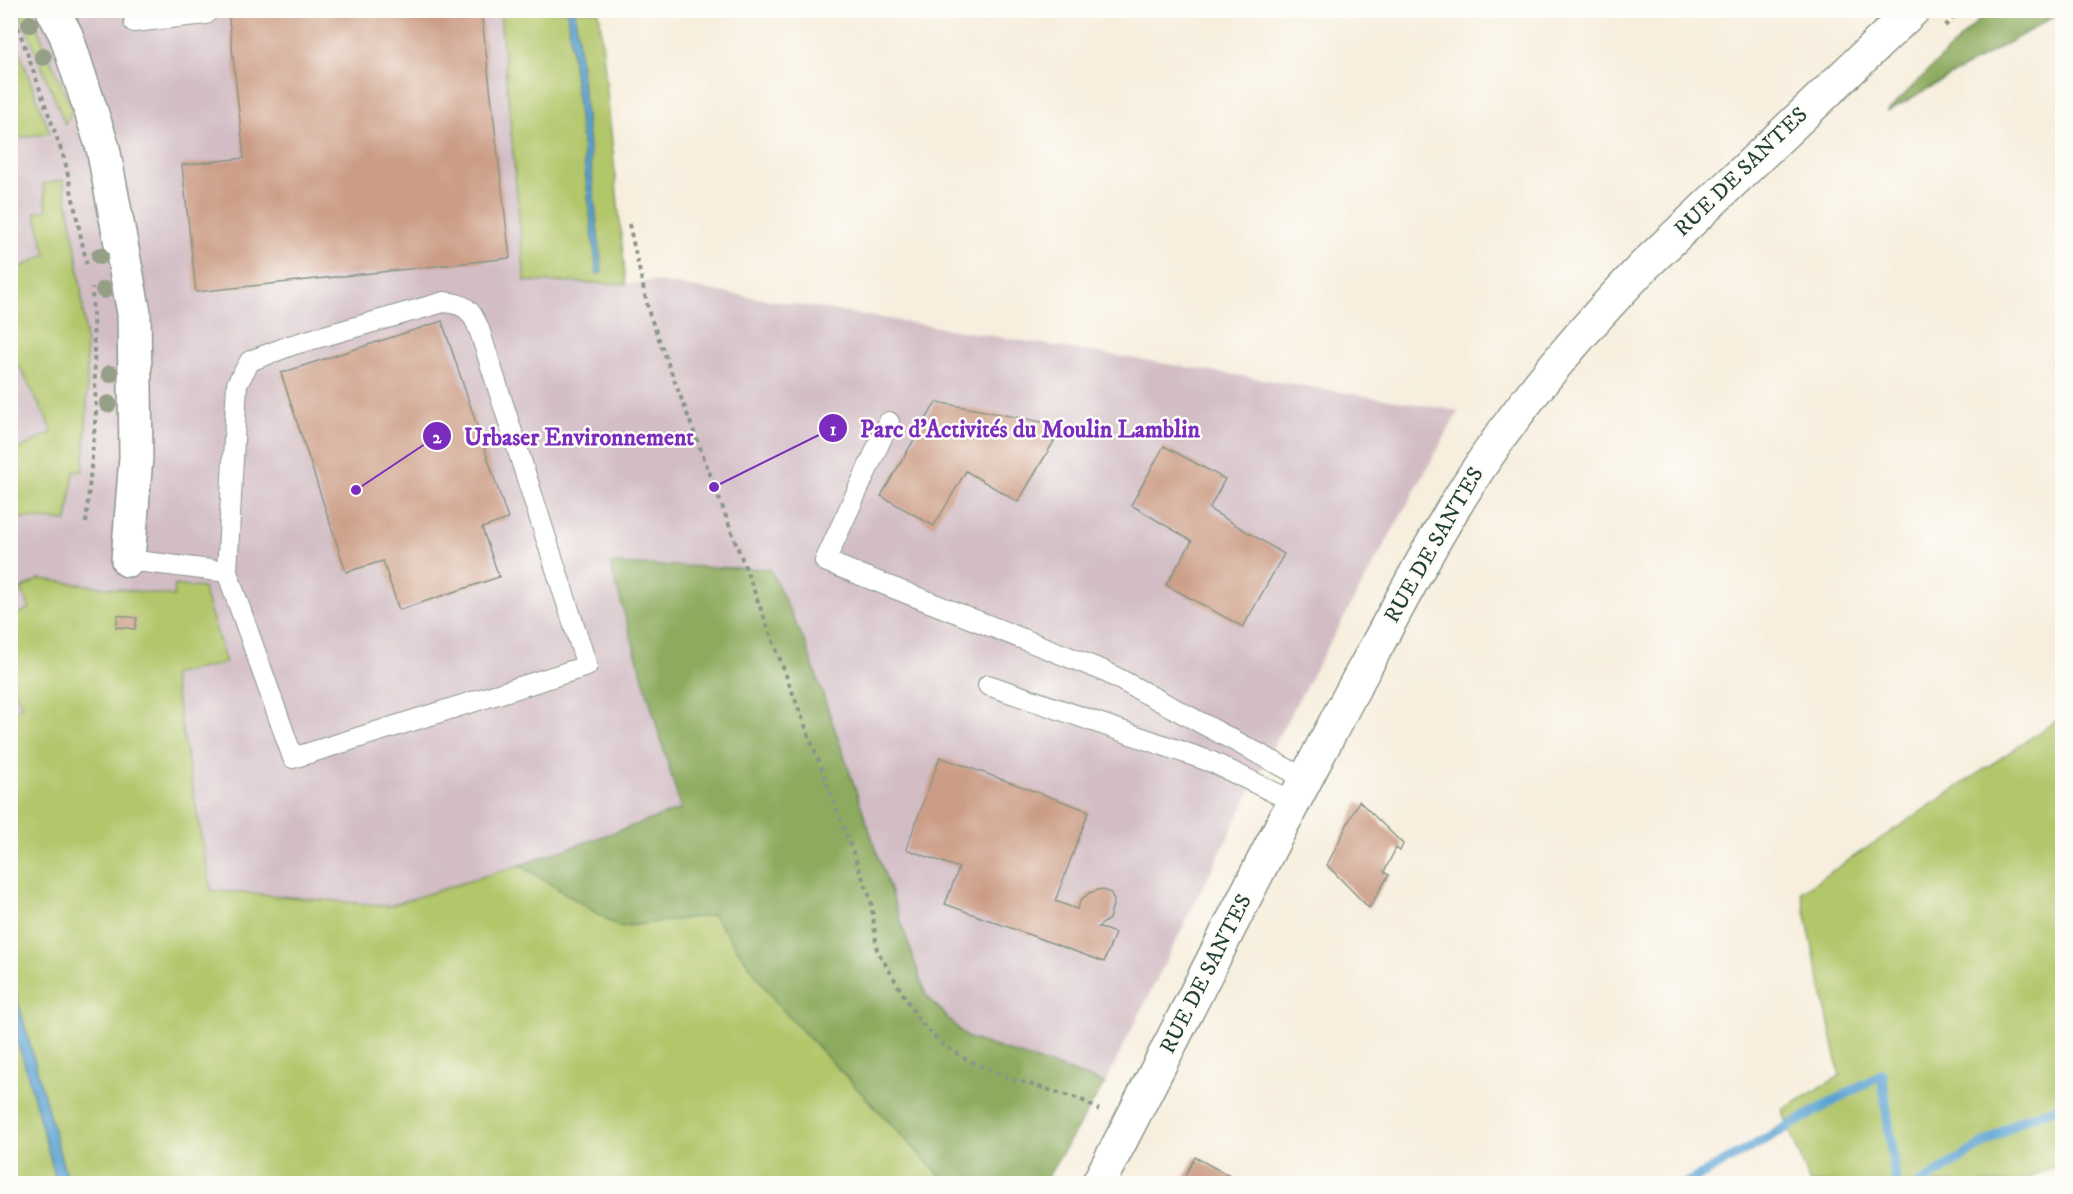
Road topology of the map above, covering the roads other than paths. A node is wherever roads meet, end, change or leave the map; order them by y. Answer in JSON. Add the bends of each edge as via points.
{"nodes":[{"id":1,"x":53,"y":10,"type":"edge"},
{"id":2,"x":1913,"y":10,"type":"edge"},
{"id":3,"x":206,"y":14,"type":"dead end"},
{"id":4,"x":134,"y":22,"type":"dead end"},
{"id":5,"x":889,"y":422,"type":"dead end"},
{"id":6,"x":128,"y":560,"type":"joint"},
{"id":7,"x":227,"y":572,"type":"junction"},
{"id":8,"x":988,"y":685,"type":"dead end"},
{"id":9,"x":1300,"y":790,"type":"junction"},
{"id":10,"x":1098,"y":1184,"type":"edge"}],
"edges":[{"from":1,"to":6,"type":"street","via":[[66,35],[103,148],[134,313],[136,457]]},
{"from":2,"to":9,"type":"street","name":"RUE DE SANTES","via":[[1645,265],[1539,386],[1486,456],[1447,518]]},
{"from":3,"to":4,"type":"lane"},
{"from":5,"to":9,"type":"lane","via":[[825,561],[1104,671]]},
{"from":6,"to":7,"type":"lane"},
{"from":7,"to":7,"type":"lane","via":[[293,758],[587,666],[479,329],[472,311],[460,304],[444,302],[292,345],[250,362],[237,384]]},
{"from":8,"to":9,"type":"lane"},
{"from":9,"to":10,"type":"street","name":"RUE DE SANTES"}]}
